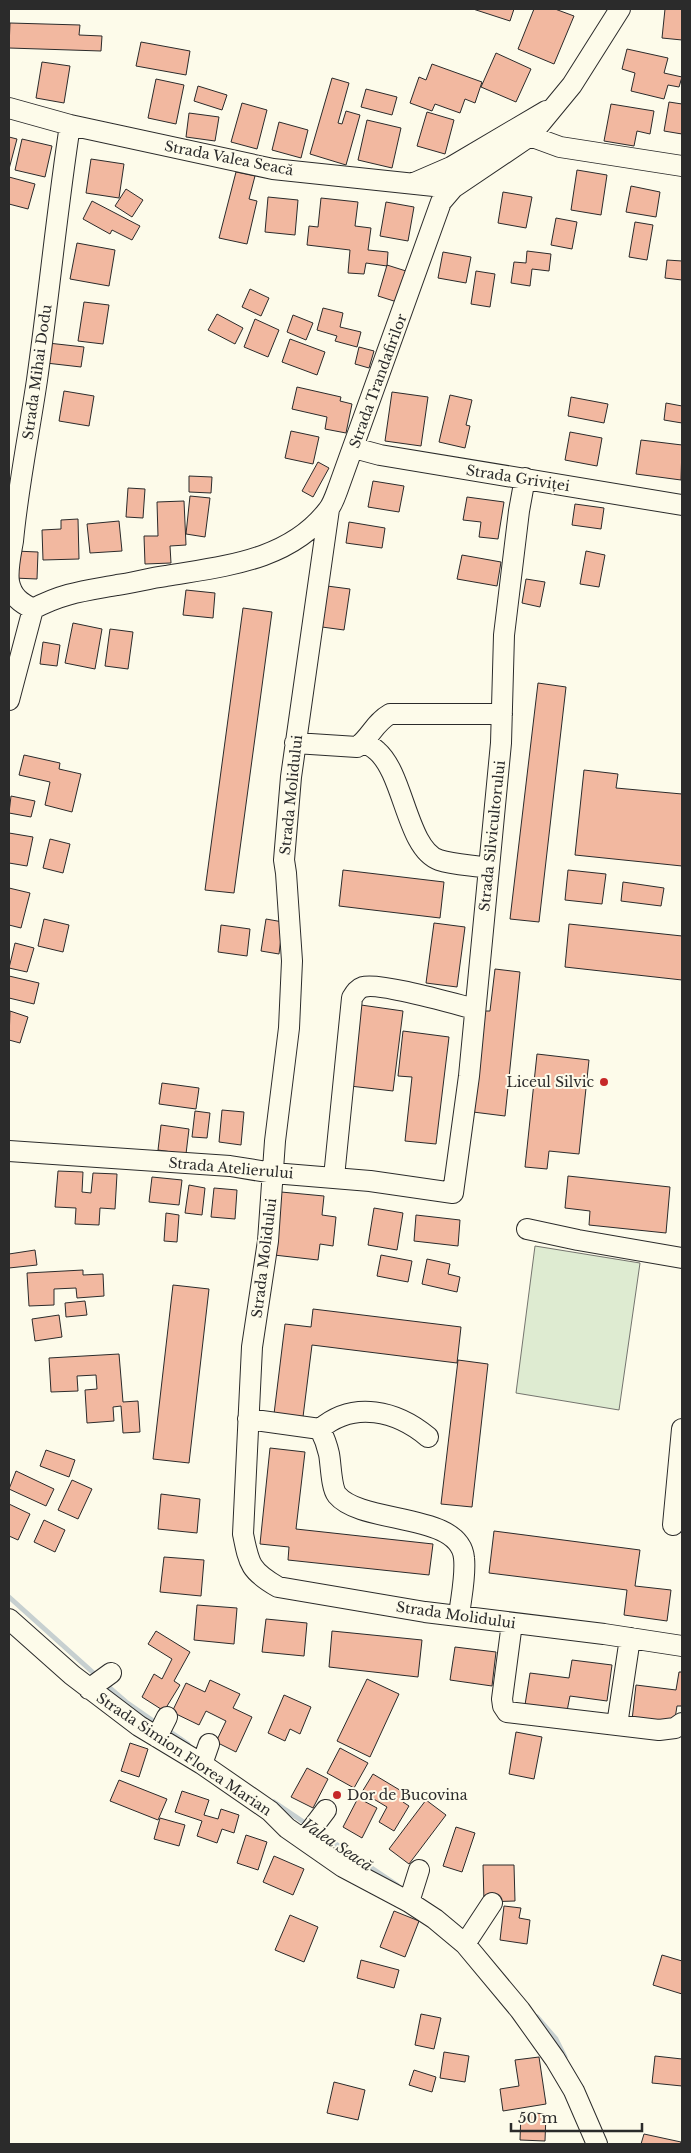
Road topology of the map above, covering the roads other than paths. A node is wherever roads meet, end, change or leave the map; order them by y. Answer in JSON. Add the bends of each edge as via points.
{"nodes":[{"id":1,"x":620,"y":9,"type":"edge"},
{"id":2,"x":555,"y":107,"type":"junction"},
{"id":3,"x":9,"y":108,"type":"edge"},
{"id":4,"x":70,"y":125,"type":"junction"},
{"id":5,"x":530,"y":136,"type":"junction"},
{"id":6,"x":682,"y":166,"type":"edge"},
{"id":7,"x":412,"y":184,"type":"junction"},
{"id":8,"x":453,"y":188,"type":"junction"},
{"id":9,"x":354,"y":448,"type":"junction"},
{"id":10,"x":525,"y":478,"type":"junction"},
{"id":11,"x":682,"y":504,"type":"edge"},
{"id":12,"x":329,"y":509,"type":"junction"},
{"id":13,"x":33,"y":609,"type":"junction"},
{"id":14,"x":9,"y":700,"type":"edge"},
{"id":15,"x":502,"y":714,"type":"junction"},
{"id":16,"x":364,"y":742,"type":"junction"},
{"id":17,"x":295,"y":743,"type":"junction"},
{"id":18,"x":489,"y":868,"type":"junction"},
{"id":19,"x":475,"y":1009,"type":"junction"},
{"id":20,"x":9,"y":1151,"type":"edge"},
{"id":21,"x":273,"y":1173,"type":"junction"},
{"id":22,"x":334,"y":1177,"type":"junction"},
{"id":23,"x":453,"y":1193,"type":"joint"},
{"id":24,"x":527,"y":1229,"type":"dead end"},
{"id":25,"x":682,"y":1258,"type":"edge"},
{"id":26,"x":248,"y":1419,"type":"junction"},
{"id":27,"x":320,"y":1429,"type":"junction"},
{"id":28,"x":682,"y":1429,"type":"edge"},
{"id":29,"x":428,"y":1438,"type":"dead end"},
{"id":30,"x":673,"y":1525,"type":"dead end"},
{"id":31,"x":459,"y":1616,"type":"junction"},
{"id":32,"x":9,"y":1618,"type":"edge"},
{"id":33,"x":512,"y":1623,"type":"junction"},
{"id":34,"x":630,"y":1638,"type":"junction"},
{"id":35,"x":682,"y":1646,"type":"edge"},
{"id":36,"x":167,"y":1717,"type":"dead end"},
{"id":37,"x":682,"y":1723,"type":"edge"},
{"id":38,"x":617,"y":1725,"type":"junction"},
{"id":39,"x":157,"y":1737,"type":"junction"},
{"id":40,"x":209,"y":1744,"type":"dead end"},
{"id":41,"x":202,"y":1764,"type":"junction"},
{"id":42,"x":419,"y":1870,"type":"dead end"},
{"id":43,"x":409,"y":1902,"type":"junction"},
{"id":44,"x":492,"y":1903,"type":"dead end"},
{"id":45,"x":468,"y":1938,"type":"junction"},
{"id":46,"x":597,"y":2144,"type":"edge"}],
"edges":[{"from":1,"to":2,"type":"street","name":"Strada Trandafirilor"},
{"from":2,"to":5,"type":"street","name":"Strada Trandafirilor"},
{"from":2,"to":7,"type":"street","via":[[451,167]]},
{"from":3,"to":4,"type":"street","name":"Strada Valea Seacă"},
{"from":4,"to":7,"type":"street","name":"Strada Valea Seacă","via":[[273,169]]},
{"from":4,"to":13,"type":"street","name":"Strada Mihai Dodu","via":[[10,561],[9,582],[14,596]]},
{"from":5,"to":6,"type":"street","via":[[560,147]]},
{"from":5,"to":8,"type":"street","name":"Strada Trandafirilor"},
{"from":7,"to":8,"type":"street","name":"Strada Valea Seacă"},
{"from":8,"to":9,"type":"street","name":"Strada Trandafirilor","via":[[441,202]]},
{"from":9,"to":10,"type":"street","name":"Strada Griviței"},
{"from":9,"to":12,"type":"street","name":"Strada Trandafirilor"},
{"from":10,"to":11,"type":"street","name":"Strada Griviței"},
{"from":10,"to":15,"type":"street","name":"Strada Silvicultorului","via":[[504,636]]},
{"from":12,"to":13,"type":"street","name":"Strada Trandafirilor","via":[[294,542],[273,553],[204,570],[85,590],[53,598]]},
{"from":12,"to":17,"type":"street","name":"Strada Molidului"},
{"from":13,"to":14,"type":"street"},
{"from":15,"to":16,"type":"street","via":[[390,714],[380,720]]},
{"from":15,"to":18,"type":"street","name":"Strada Silvicultorului"},
{"from":16,"to":17,"type":"street","via":[[357,747]]},
{"from":16,"to":18,"type":"street","via":[[378,751],[390,768],[414,831],[425,850],[438,860]]},
{"from":17,"to":21,"type":"street","name":"Strada Molidului","via":[[284,860],[292,961],[289,1028],[274,1140]]},
{"from":18,"to":19,"type":"street","name":"Strada Silvicultorului"},
{"from":19,"to":22,"type":"street","via":[[390,989],[365,986],[357,990],[352,998]]},
{"from":19,"to":23,"type":"street","name":"Strada Silvicultorului"},
{"from":20,"to":21,"type":"street","name":"Strada Atelierului","via":[[230,1166]]},
{"from":21,"to":22,"type":"street","name":"Strada Atelierului"},
{"from":21,"to":26,"type":"street","name":"Strada Molidului","via":[[268,1241],[252,1347]]},
{"from":22,"to":23,"type":"street","name":"Strada Atelierului"},
{"from":24,"to":25,"type":"street"},
{"from":26,"to":27,"type":"street"},
{"from":26,"to":31,"type":"street","name":"Strada Molidului","via":[[243,1534],[249,1562],[260,1577],[278,1587],[296,1591]]},
{"from":27,"to":29,"type":"street","via":[[330,1420],[369,1410],[402,1419]]},
{"from":27,"to":31,"type":"street","via":[[326,1442],[333,1487],[344,1501],[362,1510],[417,1522],[452,1536],[461,1546],[464,1558]]},
{"from":28,"to":30,"type":"street"},
{"from":31,"to":33,"type":"street","name":"Strada Molidului"},
{"from":32,"to":39,"type":"street","name":"Strada Simion Florea Marian","via":[[47,1654],[99,1681]]},
{"from":33,"to":34,"type":"street","name":"Strada Molidului"},
{"from":33,"to":38,"type":"street","via":[[502,1699],[507,1712]]},
{"from":34,"to":35,"type":"street","name":"Strada Molidului"},
{"from":34,"to":38,"type":"street"},
{"from":36,"to":39,"type":"street"},
{"from":37,"to":38,"type":"street","via":[[675,1728],[659,1730]]},
{"from":39,"to":41,"type":"street","name":"Strada Simion Florea Marian"},
{"from":40,"to":41,"type":"street"},
{"from":41,"to":43,"type":"street","name":"Strada Simion Florea Marian","via":[[270,1811],[287,1828],[314,1826],[343,1867]]},
{"from":42,"to":43,"type":"street"},
{"from":43,"to":45,"type":"street","name":"Strada Simion Florea Marian"},
{"from":44,"to":45,"type":"street"},
{"from":45,"to":46,"type":"street","name":"Strada Simion Florea Marian","via":[[555,2059],[574,2091]]}]}
